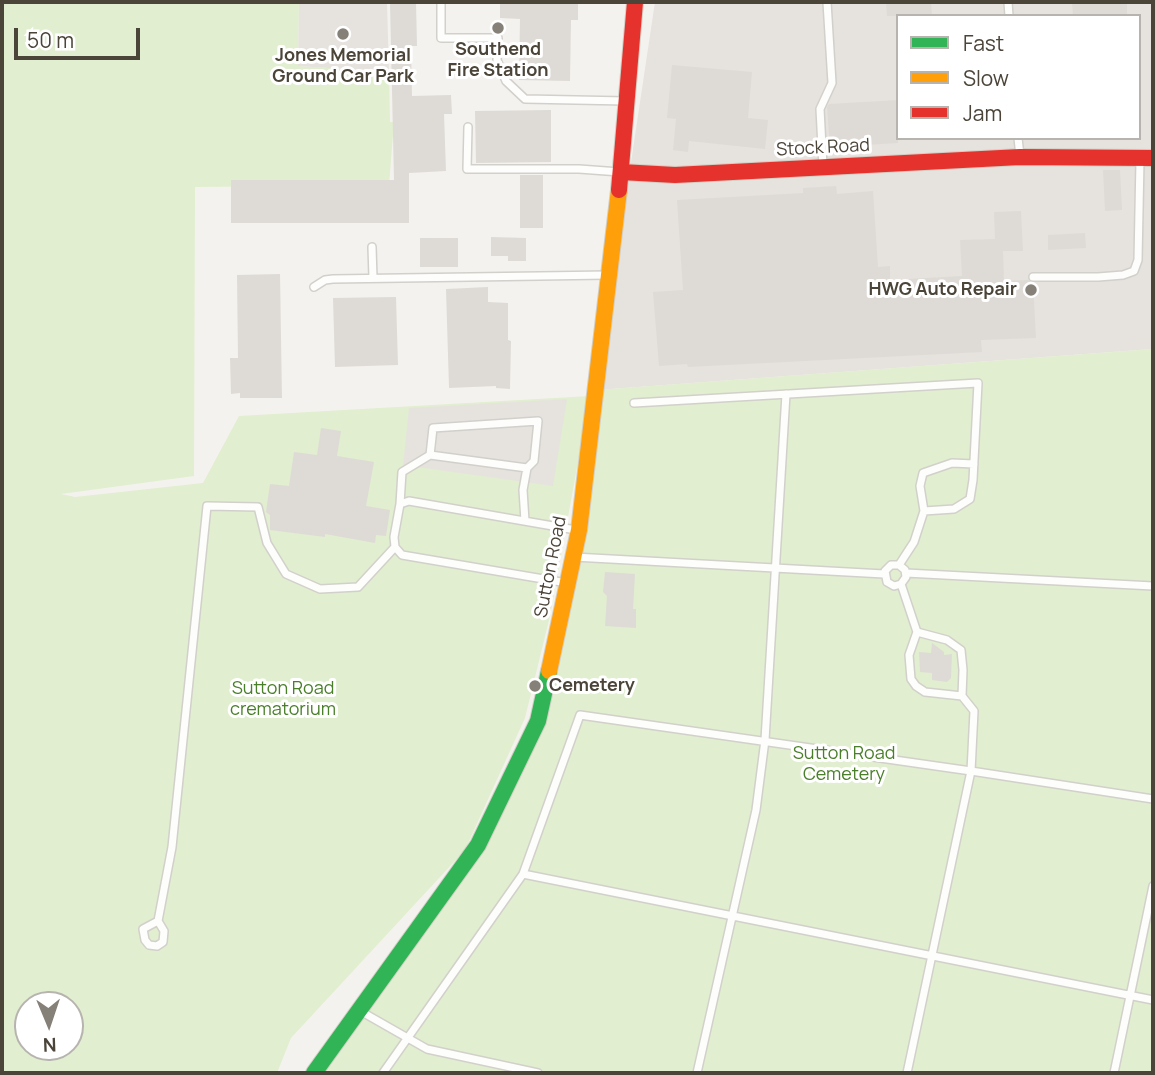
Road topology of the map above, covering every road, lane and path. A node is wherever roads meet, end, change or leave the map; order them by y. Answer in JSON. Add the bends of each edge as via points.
{"nodes":[{"id":1,"x":441,"y":2,"type":"edge"},
{"id":2,"x":635,"y":2,"type":"edge"},
{"id":3,"x":827,"y":2,"type":"edge"},
{"id":4,"x":627,"y":101,"type":"junction"},
{"id":5,"x":468,"y":127,"type":"dead end"},
{"id":6,"x":1018,"y":140,"type":"edge"},
{"id":7,"x":1020,"y":157,"type":"junction"},
{"id":8,"x":1147,"y":159,"type":"edge"},
{"id":9,"x":823,"y":167,"type":"junction"},
{"id":10,"x":621,"y":172,"type":"junction"},
{"id":11,"x":372,"y":247,"type":"dead end"},
{"id":12,"x":608,"y":275,"type":"junction"},
{"id":13,"x":1033,"y":277,"type":"dead end"},
{"id":14,"x":373,"y":278,"type":"junction"},
{"id":15,"x":314,"y":287,"type":"dead end"},
{"id":16,"x":786,"y":394,"type":"junction"},
{"id":17,"x":634,"y":403,"type":"dead end"},
{"id":18,"x":430,"y":455,"type":"junction"},
{"id":19,"x":974,"y":464,"type":"junction"},
{"id":20,"x":527,"y":468,"type":"junction"},
{"id":21,"x":400,"y":504,"type":"junction"},
{"id":22,"x":924,"y":511,"type":"junction"},
{"id":23,"x":525,"y":520,"type":"junction"},
{"id":24,"x":579,"y":530,"type":"junction"},
{"id":25,"x":395,"y":547,"type":"junction"},
{"id":26,"x":574,"y":557,"type":"junction"},
{"id":27,"x":899,"y":565,"type":"junction"},
{"id":28,"x":774,"y":568,"type":"junction"},
{"id":29,"x":906,"y":573,"type":"junction"},
{"id":30,"x":884,"y":574,"type":"junction"},
{"id":31,"x":568,"y":583,"type":"junction"},
{"id":32,"x":901,"y":584,"type":"junction"},
{"id":33,"x":1153,"y":586,"type":"edge"},
{"id":34,"x":917,"y":632,"type":"junction"},
{"id":35,"x":962,"y":696,"type":"junction"},
{"id":36,"x":765,"y":740,"type":"junction"},
{"id":37,"x":971,"y":771,"type":"junction"},
{"id":38,"x":1153,"y":799,"type":"edge"},
{"id":39,"x":523,"y":874,"type":"junction"},
{"id":40,"x":1153,"y":886,"type":"edge"},
{"id":41,"x":731,"y":916,"type":"junction"},
{"id":42,"x":158,"y":921,"type":"dead end"},
{"id":43,"x":931,"y":955,"type":"junction"},
{"id":44,"x":1130,"y":996,"type":"junction"},
{"id":45,"x":1153,"y":1000,"type":"edge"},
{"id":46,"x":358,"y":1010,"type":"junction"},
{"id":47,"x":407,"y":1036,"type":"junction"},
{"id":48,"x":314,"y":1073,"type":"edge"},
{"id":49,"x":383,"y":1073,"type":"edge"},
{"id":50,"x":538,"y":1073,"type":"edge"},
{"id":51,"x":697,"y":1073,"type":"edge"},
{"id":52,"x":907,"y":1073,"type":"edge"},
{"id":53,"x":1114,"y":1073,"type":"edge"}],
"edges":[{"from":1,"to":4,"type":"lane","via":[[441,38],[498,38],[497,60],[506,81],[525,99]]},
{"from":2,"to":4,"type":"street","name":"Sutton Road"},
{"from":3,"to":9,"type":"lane","via":[[832,83],[820,109]]},
{"from":4,"to":10,"type":"street","name":"Sutton Road"},
{"from":5,"to":10,"type":"lane","via":[[467,169]]},
{"from":6,"to":7,"type":"lane"},
{"from":7,"to":8,"type":"street","name":"Stock Road"},
{"from":7,"to":9,"type":"street","name":"Stock Road"},
{"from":8,"to":13,"type":"lane","via":[[1134,271]]},
{"from":9,"to":10,"type":"street","name":"Stock Road","via":[[675,175]]},
{"from":10,"to":12,"type":"street","name":"Sutton Road"},
{"from":11,"to":14,"type":"lane"},
{"from":12,"to":14,"type":"lane"},
{"from":12,"to":24,"type":"street","name":"Sutton Road"},
{"from":14,"to":15,"type":"lane","via":[[325,280]]},
{"from":16,"to":17,"type":"lane"},
{"from":16,"to":19,"type":"lane","via":[[978,383]]},
{"from":16,"to":28,"type":"lane"},
{"from":18,"to":20,"type":"lane"},
{"from":18,"to":20,"type":"lane","via":[[433,428],[538,421],[534,461]]},
{"from":18,"to":21,"type":"lane","via":[[402,472]]},
{"from":19,"to":22,"type":"lane","via":[[970,499],[954,509]]},
{"from":19,"to":22,"type":"lane","via":[[952,463],[923,473]]},
{"from":20,"to":23,"type":"lane"},
{"from":21,"to":23,"type":"lane","via":[[409,501]]},
{"from":21,"to":25,"type":"lane"},
{"from":22,"to":27,"type":"lane","via":[[914,542]]},
{"from":23,"to":24,"type":"lane"},
{"from":24,"to":26,"type":"street","name":"Sutton Road"},
{"from":25,"to":31,"type":"lane","via":[[402,555],[418,559]]},
{"from":25,"to":42,"type":"lane","via":[[358,587],[320,589],[286,574],[267,543],[258,507],[207,506],[172,847]]},
{"from":26,"to":28,"type":"lane"},
{"from":26,"to":31,"type":"street","name":"Sutton Road"},
{"from":27,"to":29,"type":"lane"},
{"from":27,"to":30,"type":"lane","via":[[888,567]]},
{"from":28,"to":30,"type":"lane"},
{"from":28,"to":36,"type":"lane"},
{"from":29,"to":32,"type":"lane"},
{"from":29,"to":33,"type":"lane"},
{"from":30,"to":32,"type":"lane","via":[[890,584]]},
{"from":31,"to":46,"type":"street","name":"Sutton Road","via":[[538,721],[478,845]]},
{"from":32,"to":34,"type":"lane"},
{"from":34,"to":35,"type":"lane","via":[[947,640],[961,650]]},
{"from":34,"to":35,"type":"lane","via":[[909,654],[911,679],[925,692]]},
{"from":35,"to":37,"type":"lane","via":[[974,710]]},
{"from":36,"to":37,"type":"lane"},
{"from":36,"to":39,"type":"lane","via":[[580,715]]},
{"from":36,"to":41,"type":"lane","via":[[756,810]]},
{"from":37,"to":38,"type":"lane"},
{"from":37,"to":43,"type":"lane"},
{"from":39,"to":41,"type":"lane"},
{"from":39,"to":47,"type":"lane"},
{"from":40,"to":44,"type":"lane"},
{"from":41,"to":43,"type":"lane"},
{"from":41,"to":51,"type":"lane"},
{"from":43,"to":44,"type":"lane"},
{"from":43,"to":52,"type":"lane"},
{"from":44,"to":45,"type":"lane"},
{"from":44,"to":53,"type":"lane"},
{"from":46,"to":47,"type":"lane"},
{"from":46,"to":48,"type":"street","name":"Sutton Road"},
{"from":47,"to":49,"type":"lane"},
{"from":47,"to":50,"type":"lane","via":[[427,1049]]}]}
